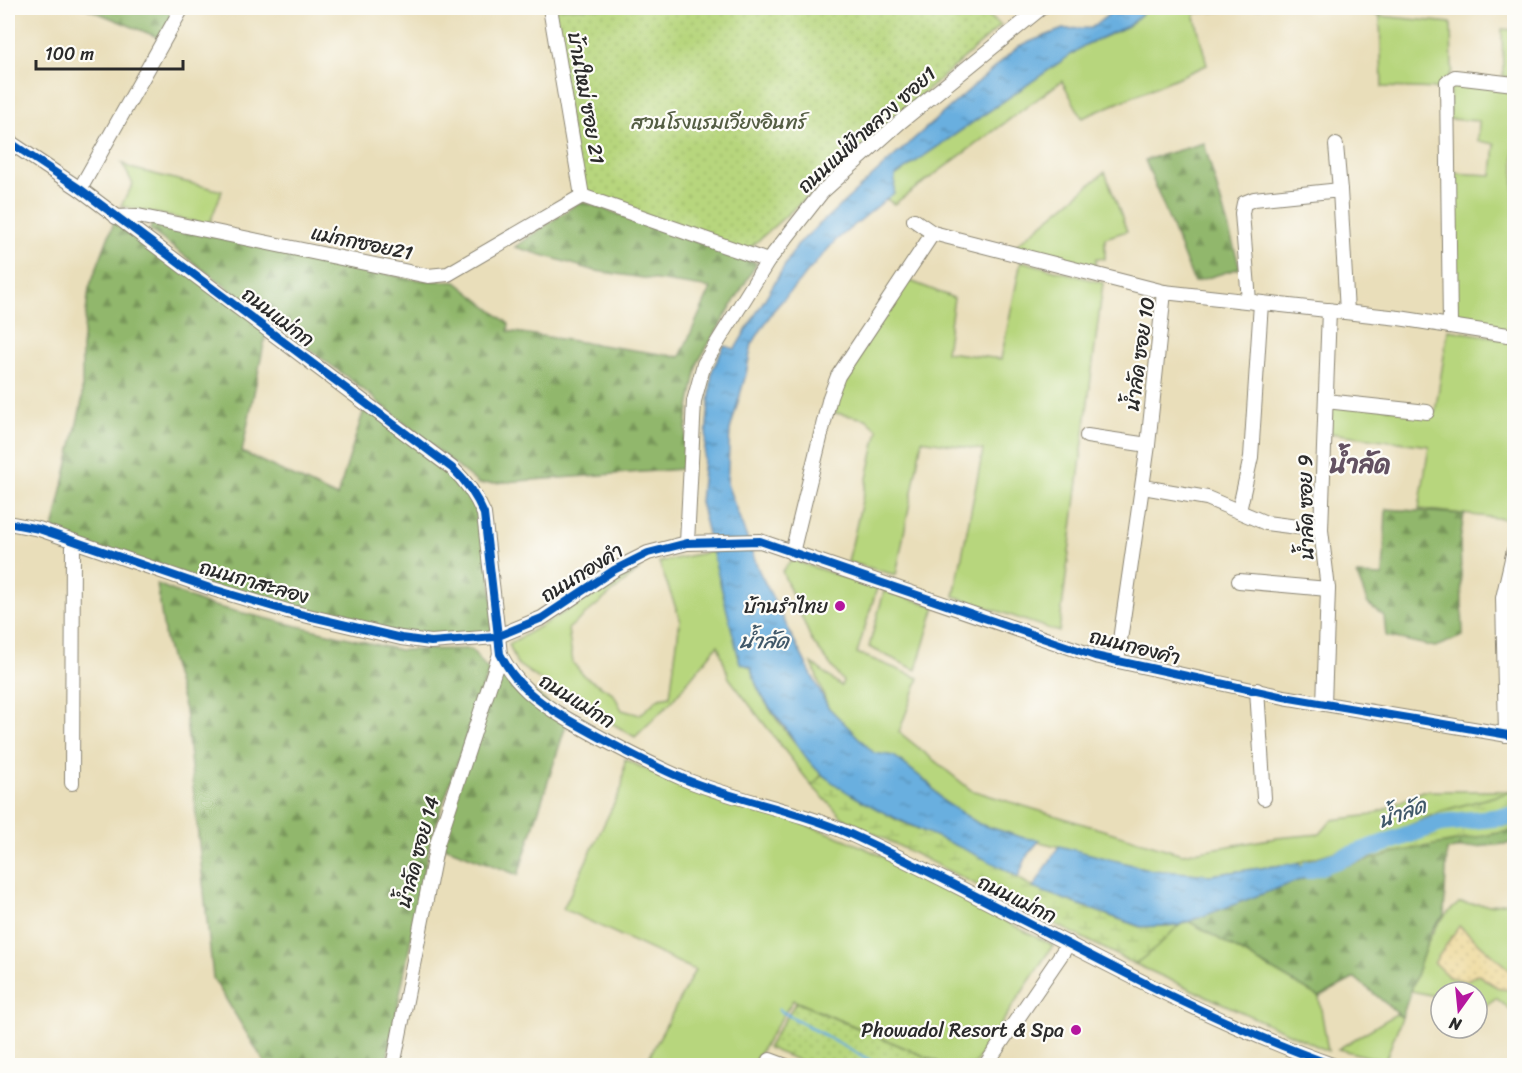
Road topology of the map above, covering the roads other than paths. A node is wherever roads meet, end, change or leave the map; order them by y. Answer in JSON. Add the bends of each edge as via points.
{"nodes":[{"id":1,"x":182,"y":8,"type":"edge"},
{"id":2,"x":550,"y":8,"type":"edge"},
{"id":3,"x":1041,"y":8,"type":"edge"},
{"id":4,"x":1515,"y":84,"type":"edge"},
{"id":5,"x":8,"y":141,"type":"edge"},
{"id":6,"x":1336,"y":145,"type":"dead end"},
{"id":7,"x":80,"y":189,"type":"junction"},
{"id":8,"x":1340,"y":190,"type":"junction"},
{"id":9,"x":582,"y":195,"type":"junction"},
{"id":10,"x":116,"y":218,"type":"junction"},
{"id":11,"x":914,"y":220,"type":"dead end"},
{"id":12,"x":933,"y":233,"type":"junction"},
{"id":13,"x":768,"y":261,"type":"junction"},
{"id":14,"x":1164,"y":292,"type":"junction"},
{"id":15,"x":1255,"y":302,"type":"junction"},
{"id":16,"x":1329,"y":310,"type":"junction"},
{"id":17,"x":1347,"y":312,"type":"junction"},
{"id":18,"x":1450,"y":326,"type":"junction"},
{"id":19,"x":1515,"y":336,"type":"edge"},
{"id":20,"x":1326,"y":401,"type":"junction"},
{"id":21,"x":1427,"y":412,"type":"dead end"},
{"id":22,"x":1087,"y":436,"type":"dead end"},
{"id":23,"x":1148,"y":445,"type":"junction"},
{"id":24,"x":1143,"y":487,"type":"junction"},
{"id":25,"x":1239,"y":512,"type":"junction"},
{"id":26,"x":8,"y":523,"type":"edge"},
{"id":27,"x":1322,"y":530,"type":"junction"},
{"id":28,"x":73,"y":540,"type":"junction"},
{"id":29,"x":687,"y":543,"type":"junction"},
{"id":30,"x":1515,"y":550,"type":"edge"},
{"id":31,"x":792,"y":553,"type":"junction"},
{"id":32,"x":1239,"y":581,"type":"dead end"},
{"id":33,"x":1328,"y":589,"type":"junction"},
{"id":34,"x":496,"y":637,"type":"junction"},
{"id":35,"x":500,"y":654,"type":"junction"},
{"id":36,"x":1117,"y":661,"type":"junction"},
{"id":37,"x":1257,"y":690,"type":"junction"},
{"id":38,"x":1324,"y":704,"type":"junction"},
{"id":39,"x":1510,"y":735,"type":"edge"},
{"id":40,"x":72,"y":783,"type":"dead end"},
{"id":41,"x":1264,"y":798,"type":"dead end"},
{"id":42,"x":1069,"y":943,"type":"junction"},
{"id":43,"x":770,"y":1060,"type":"dead end"},
{"id":44,"x":393,"y":1065,"type":"edge"},
{"id":45,"x":786,"y":1065,"type":"edge"},
{"id":46,"x":985,"y":1065,"type":"edge"},
{"id":47,"x":1335,"y":1065,"type":"edge"}],
"edges":[{"from":1,"to":7,"type":"street"},
{"from":2,"to":9,"type":"street","name":"บ้านใหม่ ซอย 21"},
{"from":3,"to":13,"type":"street","name":"ถนนแม่ฟ้าหลวง ซอย1","via":[[899,123],[822,192]]},
{"from":4,"to":18,"type":"street","via":[[1455,77],[1447,82]]},
{"from":5,"to":7,"type":"street","name":"ถนนแม่กก"},
{"from":6,"to":8,"type":"street"},
{"from":7,"to":10,"type":"street","name":"ถนนแม่กก"},
{"from":8,"to":15,"type":"street","via":[[1244,203],[1242,213]]},
{"from":8,"to":17,"type":"street"},
{"from":9,"to":10,"type":"street","name":"แม่กกซอย21","via":[[448,274],[428,276],[138,216]]},
{"from":9,"to":13,"type":"street"},
{"from":10,"to":34,"type":"street","name":"ถนนแม่กก","via":[[466,481],[484,514]]},
{"from":11,"to":12,"type":"street"},
{"from":12,"to":14,"type":"street"},
{"from":12,"to":31,"type":"street","via":[[838,376]]},
{"from":13,"to":29,"type":"street","name":"ถนนแม่ฟ้าหลวง ซอย1","via":[[704,364],[694,401]]},
{"from":14,"to":15,"type":"street","name":"น้ำลัด ซอย 10"},
{"from":14,"to":23,"type":"street","name":"น้ำลัด ซอย 10"},
{"from":15,"to":16,"type":"street","name":"น้ำลัด ซอย 10"},
{"from":15,"to":25,"type":"street","via":[[1251,457]]},
{"from":16,"to":17,"type":"street","name":"น้ำลัด ซอย 10"},
{"from":16,"to":20,"type":"street","name":"น้ำลัด ซอย 9"},
{"from":17,"to":18,"type":"street","name":"น้ำลัด ซอย 10"},
{"from":18,"to":19,"type":"street","name":"น้ำลัด ซอย 10"},
{"from":20,"to":21,"type":"street"},
{"from":20,"to":27,"type":"street","name":"น้ำลัด ซอย 9"},
{"from":22,"to":23,"type":"street"},
{"from":23,"to":24,"type":"street","name":"น้ำลัด ซอย 10"},
{"from":24,"to":25,"type":"street","via":[[1207,498]]},
{"from":24,"to":36,"type":"street","name":"น้ำลัด ซอย 10"},
{"from":25,"to":27,"type":"street","via":[[1266,523]]},
{"from":26,"to":28,"type":"street","name":"ถนนกาสะลอง"},
{"from":27,"to":33,"type":"street","name":"น้ำลัด ซอย 9"},
{"from":28,"to":34,"type":"street","name":"ถนนกาสะลอง","via":[[213,589],[401,638],[431,642]]},
{"from":28,"to":40,"type":"street"},
{"from":29,"to":31,"type":"street","name":"ถนนกองคำ","via":[[760,541]]},
{"from":29,"to":34,"type":"street","name":"ถนนกองคำ","via":[[639,557],[542,618]]},
{"from":30,"to":39,"type":"street","via":[[1503,598]]},
{"from":31,"to":36,"type":"street","name":"ถนนกองคำ"},
{"from":32,"to":33,"type":"street"},
{"from":33,"to":38,"type":"street","name":"น้ำลัด ซอย 9"},
{"from":34,"to":35,"type":"street","name":"ถนนแม่กก"},
{"from":35,"to":42,"type":"street","name":"ถนนแม่กก","via":[[520,685],[549,708],[660,767],[685,779],[850,834]]},
{"from":35,"to":44,"type":"street","name":"น้ำลัด ซอย 14","via":[[437,844]]},
{"from":36,"to":37,"type":"street","name":"ถนนกองคำ"},
{"from":37,"to":38,"type":"street","name":"ถนนกองคำ"},
{"from":37,"to":41,"type":"street"},
{"from":38,"to":39,"type":"street","name":"ถนนกองคำ"},
{"from":42,"to":46,"type":"street"},
{"from":42,"to":47,"type":"street","name":"ถนนแม่กก","via":[[1254,1033]]},
{"from":43,"to":45,"type":"street"}]}
